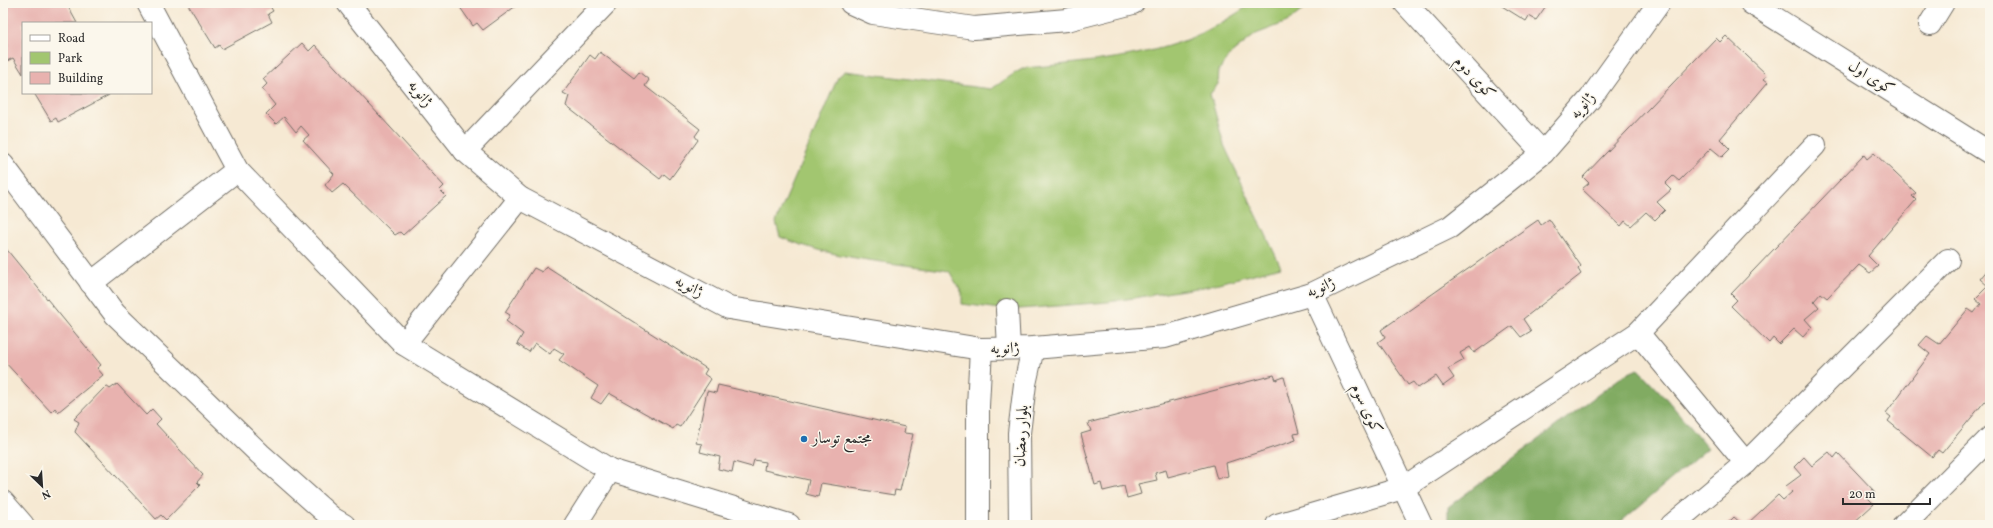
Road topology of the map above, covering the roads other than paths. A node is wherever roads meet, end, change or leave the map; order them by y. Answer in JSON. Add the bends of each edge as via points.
{"nodes":[{"id":1,"x":148,"y":3,"type":"edge"},
{"id":2,"x":348,"y":3,"type":"edge"},
{"id":3,"x":606,"y":3,"type":"edge"},
{"id":4,"x":851,"y":3,"type":"edge"},
{"id":5,"x":1133,"y":3,"type":"edge"},
{"id":6,"x":1405,"y":3,"type":"edge"},
{"id":7,"x":1660,"y":3,"type":"edge"},
{"id":8,"x":1751,"y":3,"type":"edge"},
{"id":9,"x":1944,"y":3,"type":"edge"},
{"id":10,"x":1930,"y":24,"type":"dead end"},
{"id":11,"x":1815,"y":145,"type":"dead end"},
{"id":12,"x":465,"y":151,"type":"junction"},
{"id":13,"x":1543,"y":153,"type":"junction"},
{"id":14,"x":1990,"y":153,"type":"edge"},
{"id":15,"x":3,"y":164,"type":"edge"},
{"id":16,"x":237,"y":170,"type":"junction"},
{"id":17,"x":520,"y":198,"type":"junction"},
{"id":18,"x":1948,"y":260,"type":"dead end"},
{"id":19,"x":91,"y":282,"type":"junction"},
{"id":20,"x":1312,"y":294,"type":"junction"},
{"id":21,"x":1007,"y":310,"type":"dead end"},
{"id":22,"x":1638,"y":333,"type":"junction"},
{"id":23,"x":404,"y":344,"type":"junction"},
{"id":24,"x":1009,"y":348,"type":"junction"},
{"id":25,"x":1033,"y":348,"type":"junction"},
{"id":26,"x":981,"y":349,"type":"junction"},
{"id":27,"x":1990,"y":438,"type":"edge"},
{"id":28,"x":1746,"y":463,"type":"junction"},
{"id":29,"x":610,"y":470,"type":"junction"},
{"id":30,"x":1403,"y":488,"type":"junction"},
{"id":31,"x":3,"y":502,"type":"edge"},
{"id":32,"x":22,"y":525,"type":"edge"},
{"id":33,"x":344,"y":525,"type":"edge"},
{"id":34,"x":575,"y":525,"type":"edge"},
{"id":35,"x":789,"y":525,"type":"edge"},
{"id":36,"x":978,"y":525,"type":"edge"},
{"id":37,"x":1020,"y":525,"type":"edge"},
{"id":38,"x":1277,"y":525,"type":"edge"},
{"id":39,"x":1421,"y":525,"type":"edge"},
{"id":40,"x":1672,"y":525,"type":"edge"},
{"id":41,"x":1904,"y":525,"type":"edge"}],
"edges":[{"from":1,"to":16,"type":"street"},
{"from":2,"to":12,"type":"street","name":"ژانویه"},
{"from":3,"to":12,"type":"street"},
{"from":4,"to":5,"type":"street","via":[[873,13],[974,28],[1067,20]]},
{"from":6,"to":13,"type":"street","name":"کوی دوم"},
{"from":7,"to":13,"type":"street","name":"ژانویه","via":[[1590,99]]},
{"from":8,"to":14,"type":"street","name":"کوی اول"},
{"from":9,"to":10,"type":"street"},
{"from":11,"to":22,"type":"street"},
{"from":12,"to":17,"type":"street","name":"ژانویه"},
{"from":13,"to":20,"type":"street","name":"ژانویه","via":[[1450,226]]},
{"from":15,"to":19,"type":"street"},
{"from":16,"to":19,"type":"street"},
{"from":16,"to":23,"type":"street"},
{"from":17,"to":23,"type":"street"},
{"from":17,"to":26,"type":"street","name":"ژانویه","via":[[729,308]]},
{"from":18,"to":28,"type":"street"},
{"from":19,"to":33,"type":"street","via":[[115,314],[260,454],[332,518]]},
{"from":20,"to":25,"type":"street","name":"ژانویه","via":[[1165,337]]},
{"from":20,"to":30,"type":"street","name":"کوی سوم"},
{"from":21,"to":24,"type":"street"},
{"from":22,"to":28,"type":"street"},
{"from":22,"to":30,"type":"street"},
{"from":23,"to":29,"type":"street"},
{"from":24,"to":25,"type":"street","name":"ژانویه"},
{"from":24,"to":26,"type":"street","name":"ژانویه"},
{"from":25,"to":37,"type":"street","name":"بلوار رمضان","via":[[1025,384],[1019,433]]},
{"from":26,"to":36,"type":"street","via":[[978,406]]},
{"from":27,"to":41,"type":"street"},
{"from":28,"to":40,"type":"street"},
{"from":29,"to":34,"type":"street"},
{"from":29,"to":35,"type":"street"},
{"from":30,"to":38,"type":"street"},
{"from":30,"to":39,"type":"street","name":"کوی سوم"},
{"from":31,"to":32,"type":"street"}]}
